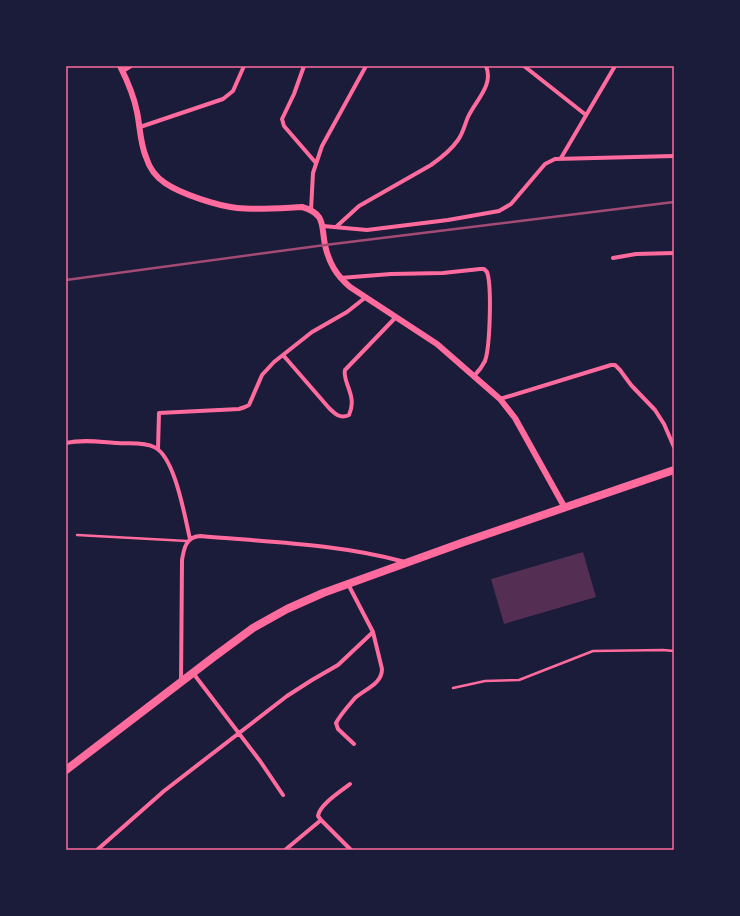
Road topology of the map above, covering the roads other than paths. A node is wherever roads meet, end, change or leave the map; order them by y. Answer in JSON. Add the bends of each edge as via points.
{"nodes":[{"id":1,"x":131,"y":66,"type":"edge"},
{"id":2,"x":244,"y":66,"type":"edge"},
{"id":3,"x":304,"y":66,"type":"edge"},
{"id":4,"x":366,"y":66,"type":"edge"},
{"id":5,"x":486,"y":66,"type":"edge"},
{"id":6,"x":524,"y":66,"type":"edge"},
{"id":7,"x":615,"y":66,"type":"edge"},
{"id":8,"x":121,"y":69,"type":"edge"},
{"id":9,"x":586,"y":116,"type":"junction"},
{"id":10,"x":140,"y":127,"type":"junction"},
{"id":11,"x":674,"y":156,"type":"edge"},
{"id":12,"x":561,"y":158,"type":"junction"},
{"id":13,"x":316,"y":163,"type":"junction"},
{"id":14,"x":310,"y":210,"type":"junction"},
{"id":15,"x":323,"y":226,"type":"junction"},
{"id":16,"x":336,"y":227,"type":"junction"},
{"id":17,"x":674,"y":253,"type":"edge"},
{"id":18,"x":613,"y":258,"type":"dead end"},
{"id":19,"x":339,"y":278,"type":"junction"},
{"id":20,"x":366,"y":297,"type":"junction"},
{"id":21,"x":396,"y":317,"type":"junction"},
{"id":22,"x":283,"y":355,"type":"junction"},
{"id":23,"x":474,"y":376,"type":"junction"},
{"id":24,"x":500,"y":399,"type":"junction"},
{"id":25,"x":66,"y":443,"type":"edge"},
{"id":26,"x":674,"y":447,"type":"edge"},
{"id":27,"x":158,"y":449,"type":"junction"},
{"id":28,"x":674,"y":470,"type":"edge"},
{"id":29,"x":565,"y":508,"type":"junction"},
{"id":30,"x":78,"y":535,"type":"dead end"},
{"id":31,"x":189,"y":540,"type":"junction"},
{"id":32,"x":408,"y":562,"type":"junction"},
{"id":33,"x":348,"y":584,"type":"junction"},
{"id":34,"x":373,"y":632,"type":"junction"},
{"id":35,"x":674,"y":651,"type":"edge"},
{"id":36,"x":193,"y":673,"type":"junction"},
{"id":37,"x":181,"y":683,"type":"junction"},
{"id":38,"x":453,"y":688,"type":"dead end"},
{"id":39,"x":239,"y":734,"type":"junction"},
{"id":40,"x":354,"y":744,"type":"dead end"},
{"id":41,"x":66,"y":770,"type":"edge"},
{"id":42,"x":350,"y":784,"type":"dead end"},
{"id":43,"x":283,"y":796,"type":"dead end"},
{"id":44,"x":321,"y":820,"type":"junction"},
{"id":45,"x":96,"y":850,"type":"edge"},
{"id":46,"x":285,"y":850,"type":"edge"},
{"id":47,"x":351,"y":850,"type":"edge"}],
"edges":[{"from":1,"to":8,"type":"street"},
{"from":2,"to":10,"type":"street","via":[[233,90],[223,99]]},
{"from":3,"to":13,"type":"street","via":[[282,119],[284,126]]},
{"from":4,"to":13,"type":"street","via":[[322,146]]},
{"from":5,"to":16,"type":"street","via":[[487,86],[468,116],[458,140],[448,151],[431,165],[359,206]]},
{"from":6,"to":9,"type":"street"},
{"from":7,"to":9,"type":"street"},
{"from":8,"to":10,"type":"street","via":[[137,111]]},
{"from":9,"to":12,"type":"street"},
{"from":10,"to":14,"type":"street","via":[[149,165],[161,179],[176,189],[235,208],[302,207]]},
{"from":11,"to":12,"type":"street"},
{"from":12,"to":16,"type":"street","via":[[554,158],[545,164],[511,204],[499,211],[367,230]]},
{"from":13,"to":14,"type":"street"},
{"from":14,"to":15,"type":"street","via":[[317,215]]},
{"from":15,"to":16,"type":"street"},
{"from":15,"to":19,"type":"street","via":[[325,245]]},
{"from":17,"to":18,"type":"street","via":[[636,254]]},
{"from":19,"to":20,"type":"street"},
{"from":19,"to":23,"type":"street","via":[[480,269],[487,272],[490,308],[487,353],[482,366]]},
{"from":20,"to":21,"type":"street"},
{"from":20,"to":22,"type":"street","via":[[347,312],[312,332]]},
{"from":21,"to":22,"type":"street","via":[[345,370],[351,395],[348,415],[342,417],[329,408]]},
{"from":21,"to":23,"type":"street","via":[[437,344]]},
{"from":22,"to":27,"type":"street","via":[[262,375],[251,400],[245,407],[160,414]]},
{"from":23,"to":24,"type":"street"},
{"from":24,"to":26,"type":"street","via":[[615,365],[660,417]]},
{"from":24,"to":29,"type":"street","via":[[515,418]]},
{"from":25,"to":27,"type":"street","via":[[85,441],[146,444]]},
{"from":27,"to":31,"type":"street","via":[[176,481]]},
{"from":28,"to":29,"type":"highway"},
{"from":29,"to":32,"type":"highway"},
{"from":30,"to":31,"type":"lane"},
{"from":31,"to":32,"type":"street","via":[[200,536],[333,548]]},
{"from":31,"to":37,"type":"street","via":[[182,560]]},
{"from":32,"to":33,"type":"highway"},
{"from":33,"to":34,"type":"street"},
{"from":33,"to":36,"type":"highway","via":[[287,609],[253,628]]},
{"from":34,"to":39,"type":"street","via":[[338,665],[288,696]]},
{"from":34,"to":40,"type":"street","via":[[382,669],[381,676],[375,684],[356,697],[336,723],[338,729]]},
{"from":35,"to":38,"type":"lane","via":[[592,651],[523,679],[485,681]]},
{"from":36,"to":37,"type":"highway"},
{"from":36,"to":39,"type":"street"},
{"from":37,"to":41,"type":"highway"},
{"from":39,"to":43,"type":"street"},
{"from":39,"to":45,"type":"street","via":[[164,791]]},
{"from":42,"to":44,"type":"street","via":[[321,809],[318,816]]},
{"from":44,"to":46,"type":"street"},
{"from":44,"to":47,"type":"street"}]}
